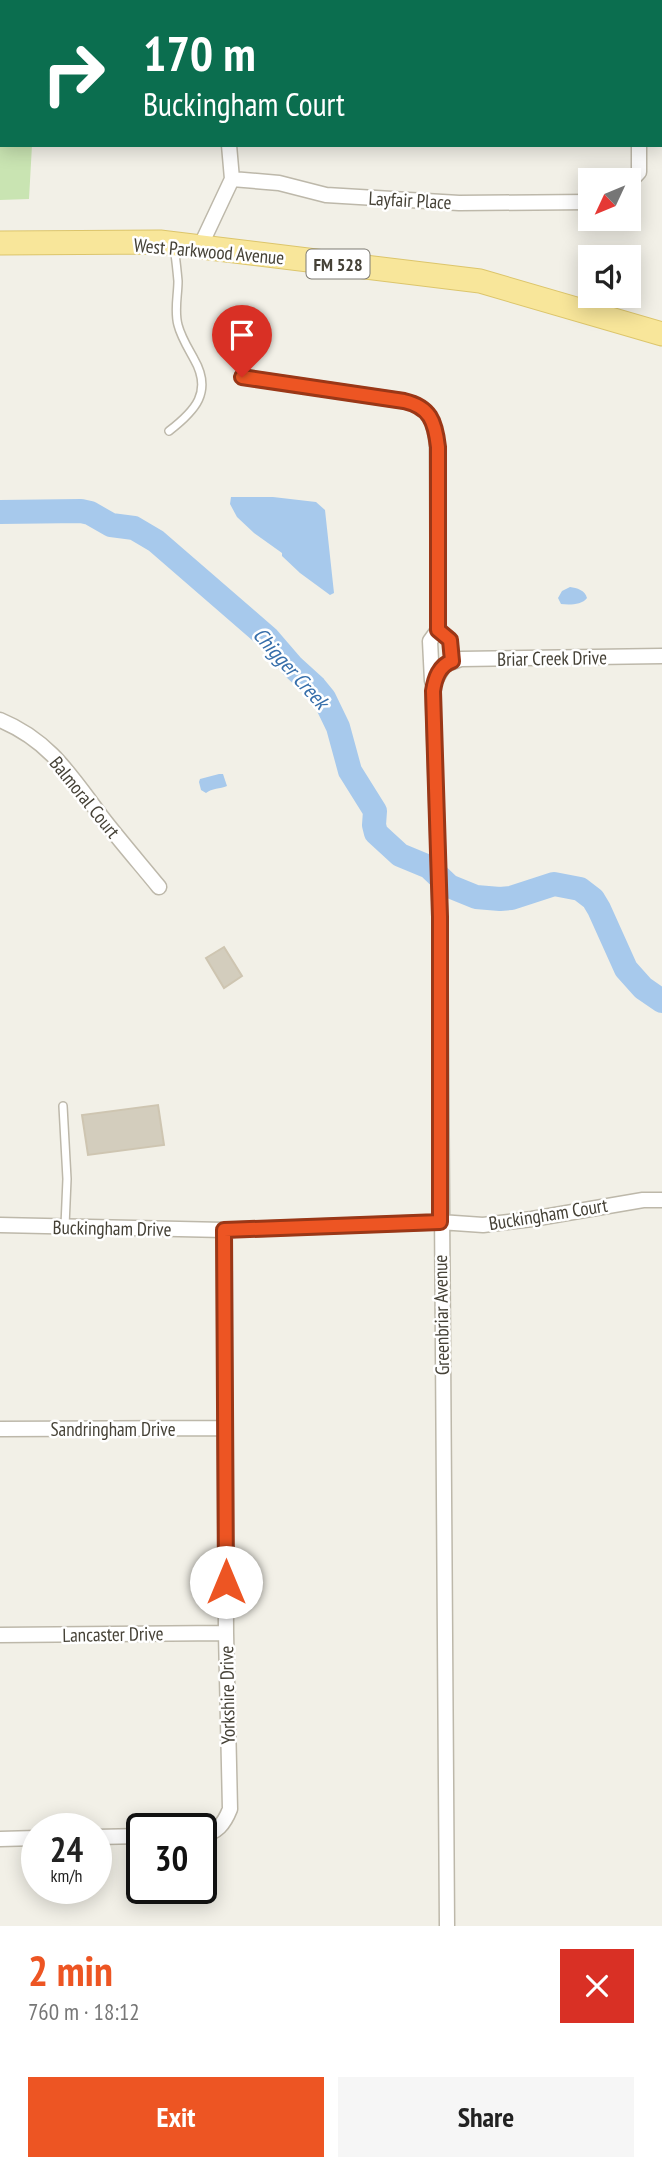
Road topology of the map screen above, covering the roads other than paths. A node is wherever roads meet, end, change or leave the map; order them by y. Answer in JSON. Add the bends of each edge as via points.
{"nodes":[{"id":1,"x":229,"y":147,"type":"edge"},
{"id":2,"x":639,"y":147,"type":"edge"},
{"id":3,"x":639,"y":168,"type":"edge"},
{"id":4,"x":232,"y":179,"type":"junction"},
{"id":5,"x":578,"y":202,"type":"edge"},
{"id":6,"x":4,"y":243,"type":"edge"},
{"id":7,"x":174,"y":244,"type":"junction"},
{"id":8,"x":200,"y":247,"type":"junction"},
{"id":9,"x":662,"y":334,"type":"edge"},
{"id":10,"x":242,"y":377,"type":"dead end"},
{"id":11,"x":169,"y":431,"type":"dead end"},
{"id":12,"x":438,"y":630,"type":"junction"},
{"id":13,"x":662,"y":656,"type":"edge"},
{"id":14,"x":448,"y":663,"type":"junction"},
{"id":15,"x":433,"y":691,"type":"junction"},
{"id":16,"x":0,"y":720,"type":"edge"},
{"id":17,"x":159,"y":887,"type":"dead end"},
{"id":18,"x":63,"y":1106,"type":"dead end"},
{"id":19,"x":662,"y":1200,"type":"edge"},
{"id":20,"x":440,"y":1222,"type":"junction"},
{"id":21,"x":0,"y":1225,"type":"edge"},
{"id":22,"x":65,"y":1227,"type":"junction"},
{"id":23,"x":224,"y":1230,"type":"junction"},
{"id":24,"x":225,"y":1428,"type":"junction"},
{"id":25,"x":0,"y":1429,"type":"edge"},
{"id":26,"x":226,"y":1633,"type":"junction"},
{"id":27,"x":0,"y":1635,"type":"edge"},
{"id":28,"x":217,"y":1830,"type":"edge"},
{"id":29,"x":21,"y":1838,"type":"edge"},
{"id":30,"x":0,"y":1839,"type":"edge"},
{"id":31,"x":447,"y":1926,"type":"edge"}],
"edges":[{"from":1,"to":4,"type":"street"},
{"from":2,"to":3,"type":"street"},
{"from":4,"to":5,"type":"street","name":"Layfair Place","via":[[279,183],[326,195],[459,203]]},
{"from":4,"to":8,"type":"street"},
{"from":6,"to":7,"type":"main road","name":"West Parkwood Avenue","number":"FM 528"},
{"from":7,"to":8,"type":"main road","name":"West Parkwood Avenue","number":"FM 528"},
{"from":7,"to":11,"type":"lane","via":[[178,325],[203,387],[192,410]]},
{"from":8,"to":9,"type":"main road","name":"West Parkwood Avenue","number":"FM 528","via":[[481,281]]},
{"from":10,"to":12,"type":"street","via":[[415,403],[429,415],[438,447]]},
{"from":12,"to":14,"type":"street","via":[[450,640]]},
{"from":12,"to":15,"type":"street","via":[[430,641]]},
{"from":13,"to":14,"type":"street","name":"Briar Creek Drive"},
{"from":14,"to":15,"type":"street","name":"Greenbriar Avenue","via":[[436,677]]},
{"from":15,"to":20,"type":"street","name":"Greenbriar Avenue","via":[[440,917]]},
{"from":16,"to":17,"type":"street","name":"Balmoral Court","via":[[20,728],[61,761]]},
{"from":18,"to":22,"type":"lane"},
{"from":19,"to":20,"type":"street","name":"Buckingham Court","via":[[483,1225]]},
{"from":20,"to":23,"type":"street","name":"Buckingham Court"},
{"from":20,"to":31,"type":"street","name":"Greenbriar Avenue"},
{"from":21,"to":22,"type":"street","name":"Buckingham Drive"},
{"from":22,"to":23,"type":"street","name":"Buckingham Drive"},
{"from":23,"to":24,"type":"street","name":"Yorkshire Drive"},
{"from":24,"to":25,"type":"street","name":"Sandringham Drive"},
{"from":24,"to":26,"type":"street","name":"Yorkshire Drive"},
{"from":26,"to":27,"type":"street","name":"Lancaster Drive"},
{"from":26,"to":28,"type":"street","name":"Yorkshire Drive","via":[[230,1809]]},
{"from":29,"to":30,"type":"street"}]}
